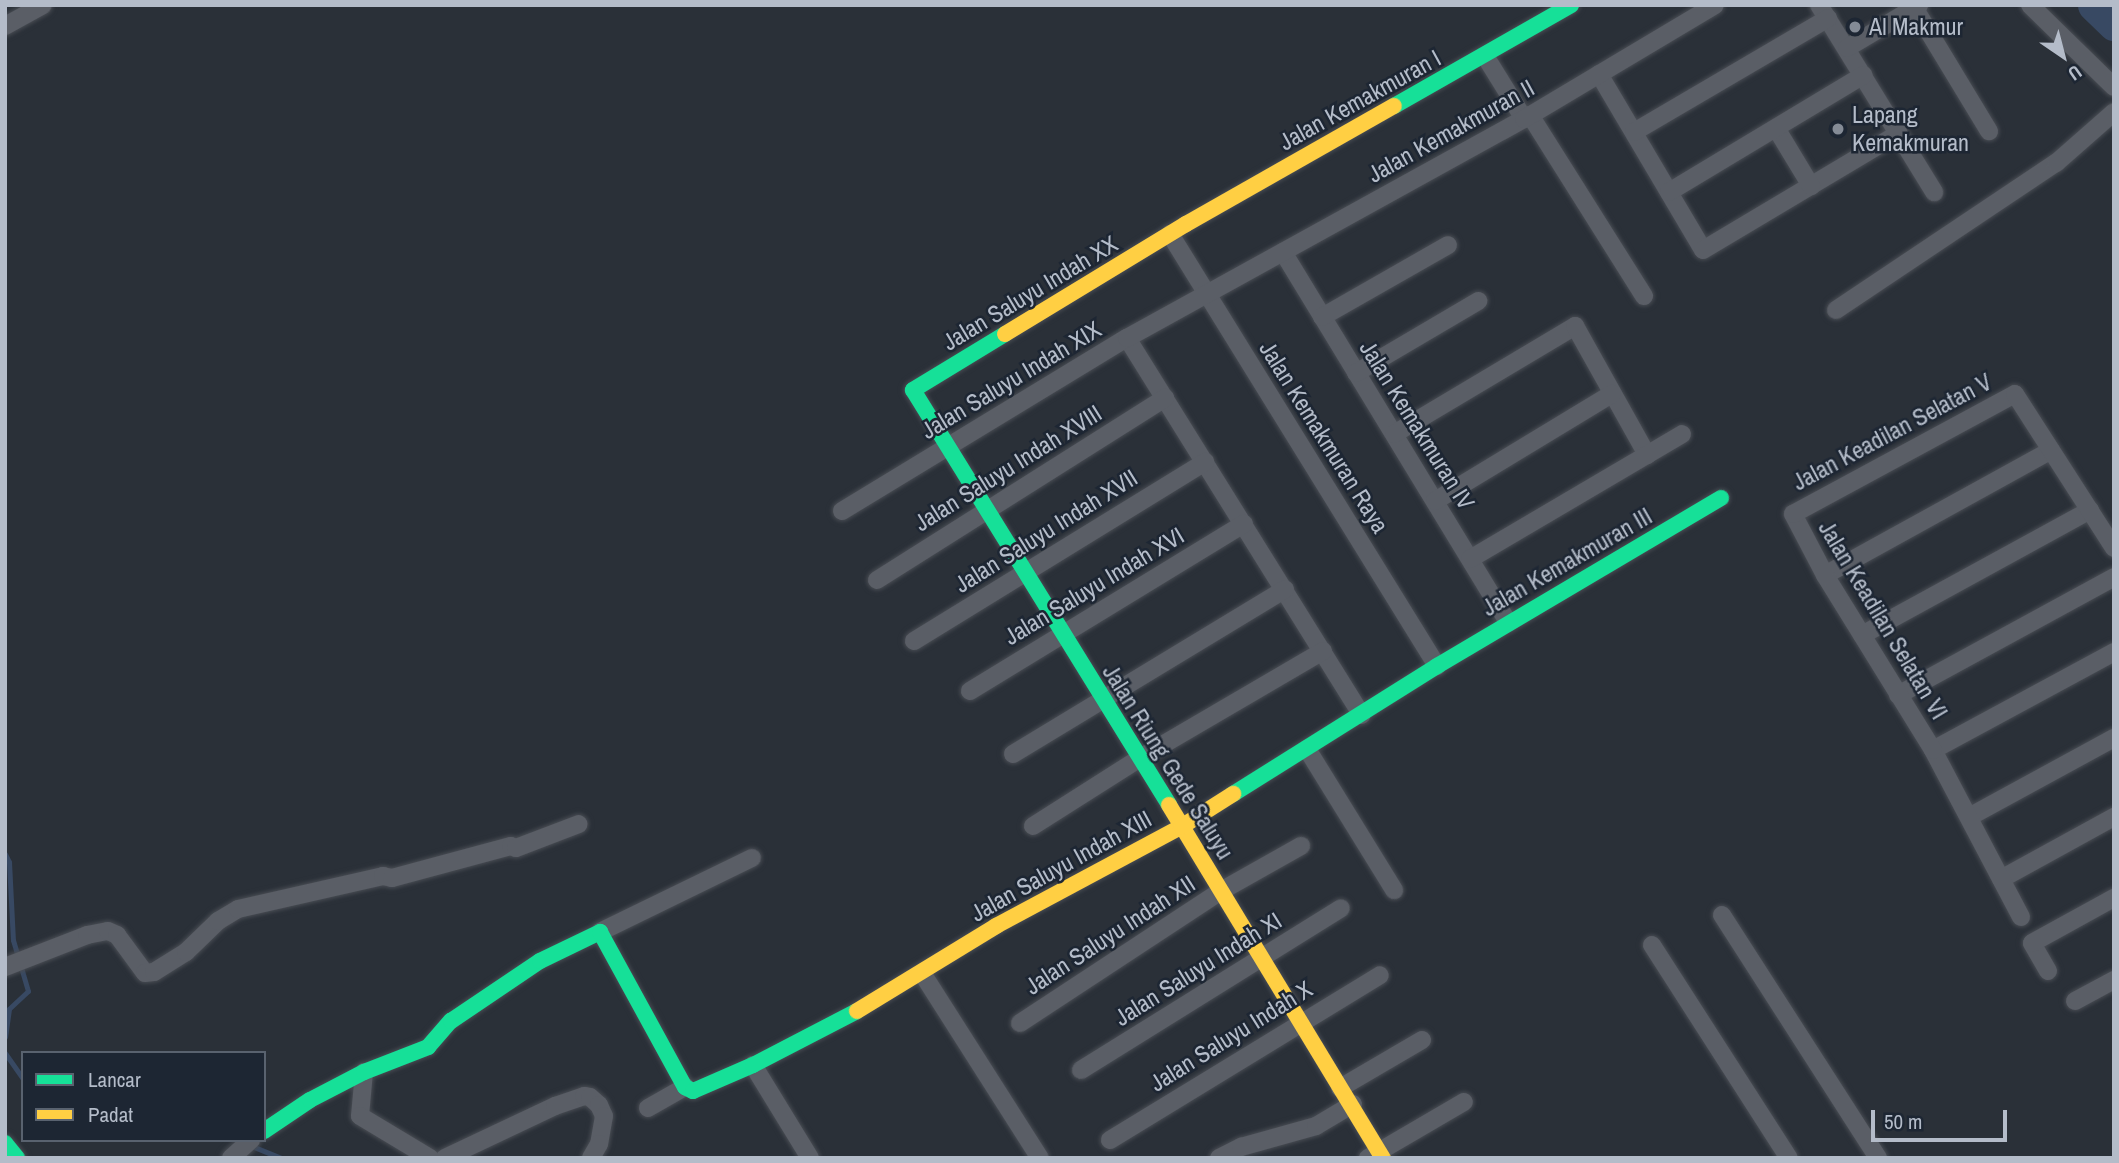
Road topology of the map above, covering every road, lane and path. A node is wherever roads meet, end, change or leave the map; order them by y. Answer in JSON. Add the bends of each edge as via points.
{"nodes":[{"id":1,"x":43,"y":5,"type":"edge"},
{"id":2,"x":1571,"y":5,"type":"edge"},
{"id":3,"x":1715,"y":5,"type":"edge"},
{"id":4,"x":2030,"y":5,"type":"edge"},
{"id":5,"x":1917,"y":7,"type":"edge"},
{"id":6,"x":1824,"y":12,"type":"edge"},
{"id":7,"x":5,"y":26,"type":"edge"},
{"id":8,"x":1847,"y":48,"type":"junction"},
{"id":9,"x":1485,"y":56,"type":"junction"},
{"id":10,"x":1599,"y":74,"type":"junction"},
{"id":11,"x":1864,"y":75,"type":"junction"},
{"id":12,"x":2114,"y":87,"type":"edge"},
{"id":13,"x":2114,"y":112,"type":"edge"},
{"id":14,"x":1527,"y":117,"type":"junction"},
{"id":15,"x":1776,"y":128,"type":"junction"},
{"id":16,"x":1989,"y":131,"type":"dead end"},
{"id":17,"x":1634,"y":132,"type":"junction"},
{"id":18,"x":1899,"y":134,"type":"junction"},
{"id":19,"x":1811,"y":186,"type":"junction"},
{"id":20,"x":1669,"y":192,"type":"junction"},
{"id":21,"x":1934,"y":192,"type":"dead end"},
{"id":22,"x":1170,"y":234,"type":"junction"},
{"id":23,"x":1448,"y":246,"type":"dead end"},
{"id":24,"x":1283,"y":252,"type":"junction"},
{"id":25,"x":1208,"y":294,"type":"junction"},
{"id":26,"x":1644,"y":296,"type":"dead end"},
{"id":27,"x":1478,"y":302,"type":"dead end"},
{"id":28,"x":1836,"y":310,"type":"dead end"},
{"id":29,"x":1322,"y":317,"type":"junction"},
{"id":30,"x":1128,"y":338,"type":"junction"},
{"id":31,"x":1356,"y":373,"type":"junction"},
{"id":32,"x":913,"y":390,"type":"joint"},
{"id":33,"x":1612,"y":394,"type":"junction"},
{"id":34,"x":1165,"y":398,"type":"junction"},
{"id":35,"x":1394,"y":434,"type":"junction"},
{"id":36,"x":1682,"y":434,"type":"dead end"},
{"id":37,"x":948,"y":449,"type":"junction"},
{"id":38,"x":2051,"y":450,"type":"junction"},
{"id":39,"x":1647,"y":455,"type":"junction"},
{"id":40,"x":1205,"y":462,"type":"junction"},
{"id":41,"x":1721,"y":498,"type":"dead end"},
{"id":42,"x":1435,"y":501,"type":"junction"},
{"id":43,"x":842,"y":510,"type":"dead end"},
{"id":44,"x":988,"y":510,"type":"junction"},
{"id":45,"x":2090,"y":510,"type":"junction"},
{"id":46,"x":1793,"y":514,"type":"joint"},
{"id":47,"x":1244,"y":524,"type":"junction"},
{"id":48,"x":2114,"y":548,"type":"edge"},
{"id":49,"x":1470,"y":559,"type":"junction"},
{"id":50,"x":1025,"y":572,"type":"junction"},
{"id":51,"x":1825,"y":575,"type":"junction"},
{"id":52,"x":2114,"y":577,"type":"edge"},
{"id":53,"x":877,"y":580,"type":"dead end"},
{"id":54,"x":1285,"y":589,"type":"junction"},
{"id":55,"x":1509,"y":623,"type":"junction"},
{"id":56,"x":1064,"y":633,"type":"junction"},
{"id":57,"x":1862,"y":635,"type":"junction"},
{"id":58,"x":914,"y":641,"type":"dead end"},
{"id":59,"x":1324,"y":651,"type":"junction"},
{"id":60,"x":2114,"y":652,"type":"edge"},
{"id":61,"x":1437,"y":666,"type":"junction"},
{"id":62,"x":970,"y":691,"type":"dead end"},
{"id":63,"x":1898,"y":695,"type":"junction"},
{"id":64,"x":1102,"y":699,"type":"junction"},
{"id":65,"x":1362,"y":715,"type":"junction"},
{"id":66,"x":2114,"y":738,"type":"edge"},
{"id":67,"x":1307,"y":749,"type":"junction"},
{"id":68,"x":1933,"y":750,"type":"junction"},
{"id":69,"x":1013,"y":754,"type":"dead end"},
{"id":70,"x":1140,"y":758,"type":"junction"},
{"id":71,"x":1969,"y":817,"type":"junction"},
{"id":72,"x":2114,"y":817,"type":"edge"},
{"id":73,"x":579,"y":824,"type":"dead end"},
{"id":74,"x":1033,"y":826,"type":"dead end"},
{"id":75,"x":1181,"y":827,"type":"junction"},
{"id":76,"x":1301,"y":846,"type":"dead end"},
{"id":77,"x":752,"y":858,"type":"dead end"},
{"id":78,"x":2001,"y":879,"type":"junction"},
{"id":79,"x":1394,"y":890,"type":"dead end"},
{"id":80,"x":1221,"y":891,"type":"junction"},
{"id":81,"x":2114,"y":898,"type":"edge"},
{"id":82,"x":1341,"y":908,"type":"dead end"},
{"id":83,"x":1722,"y":915,"type":"dead end"},
{"id":84,"x":2021,"y":917,"type":"dead end"},
{"id":85,"x":600,"y":932,"type":"junction"},
{"id":86,"x":1652,"y":945,"type":"dead end"},
{"id":87,"x":1263,"y":957,"type":"junction"},
{"id":88,"x":13,"y":963,"type":"edge"},
{"id":89,"x":2048,"y":971,"type":"dead end"},
{"id":90,"x":922,"y":973,"type":"junction"},
{"id":91,"x":1380,"y":975,"type":"dead end"},
{"id":92,"x":2114,"y":980,"type":"edge"},
{"id":93,"x":2075,"y":1001,"type":"dead end"},
{"id":94,"x":1300,"y":1021,"type":"junction"},
{"id":95,"x":1020,"y":1023,"type":"dead end"},
{"id":96,"x":1422,"y":1040,"type":"dead end"},
{"id":97,"x":752,"y":1065,"type":"junction"},
{"id":98,"x":1081,"y":1070,"type":"dead end"},
{"id":99,"x":364,"y":1072,"type":"junction"},
{"id":100,"x":685,"y":1087,"type":"junction"},
{"id":101,"x":1340,"y":1088,"type":"junction"},
{"id":102,"x":1464,"y":1102,"type":"dead end"},
{"id":103,"x":1353,"y":1104,"type":"junction"},
{"id":104,"x":648,"y":1108,"type":"dead end"},
{"id":105,"x":266,"y":1130,"type":"edge"},
{"id":106,"x":1110,"y":1140,"type":"dead end"},
{"id":107,"x":249,"y":1142,"type":"edge"},
{"id":108,"x":5,"y":1143,"type":"edge"},
{"id":109,"x":233,"y":1156,"type":"edge"},
{"id":110,"x":1377,"y":1156,"type":"edge"},
{"id":111,"x":1874,"y":1156,"type":"edge"},
{"id":112,"x":18,"y":1158,"type":"edge"},
{"id":113,"x":430,"y":1158,"type":"edge"},
{"id":114,"x":445,"y":1158,"type":"edge"},
{"id":115,"x":591,"y":1158,"type":"edge"},
{"id":116,"x":810,"y":1158,"type":"edge"},
{"id":117,"x":1040,"y":1158,"type":"edge"},
{"id":118,"x":1219,"y":1158,"type":"edge"},
{"id":119,"x":1789,"y":1158,"type":"edge"}],
"edges":[{"from":1,"to":7,"type":"street"},
{"from":2,"to":9,"type":"street","name":"Jalan Kemakmuran I"},
{"from":3,"to":10,"type":"street","name":"Jalan Kemakmuran II"},
{"from":4,"to":12,"type":"street"},
{"from":5,"to":8,"type":"street"},
{"from":5,"to":16,"type":"street"},
{"from":6,"to":8,"type":"street"},
{"from":6,"to":17,"type":"street"},
{"from":8,"to":11,"type":"street"},
{"from":9,"to":14,"type":"street"},
{"from":9,"to":22,"type":"street","name":"Jalan Kemakmuran I"},
{"from":10,"to":14,"type":"street","name":"Jalan Kemakmuran II"},
{"from":10,"to":17,"type":"street"},
{"from":11,"to":15,"type":"street"},
{"from":11,"to":18,"type":"street"},
{"from":13,"to":28,"type":"street","via":[[2056,163]]},
{"from":14,"to":24,"type":"street","name":"Jalan Kemakmuran II"},
{"from":14,"to":26,"type":"street"},
{"from":15,"to":19,"type":"street"},
{"from":15,"to":20,"type":"street"},
{"from":17,"to":20,"type":"street"},
{"from":18,"to":19,"type":"street"},
{"from":18,"to":21,"type":"street"},
{"from":19,"to":20,"type":"street","via":[[1703,250]]},
{"from":22,"to":25,"type":"street","name":"Jalan Kemakmuran Raya"},
{"from":22,"to":32,"type":"street","name":"Jalan Saluyu Indah XX"},
{"from":23,"to":29,"type":"street"},
{"from":24,"to":25,"type":"street","name":"Jalan Kemakmuran II"},
{"from":24,"to":29,"type":"street","name":"Jalan Kemakmuran IV"},
{"from":25,"to":30,"type":"street","name":"Jalan Saluyu Indah XIX"},
{"from":25,"to":61,"type":"street","name":"Jalan Kemakmuran Raya"},
{"from":27,"to":31,"type":"street"},
{"from":29,"to":31,"type":"street","name":"Jalan Kemakmuran IV"},
{"from":30,"to":34,"type":"street"},
{"from":30,"to":37,"type":"street","name":"Jalan Saluyu Indah XIX"},
{"from":31,"to":35,"type":"street","name":"Jalan Kemakmuran IV"},
{"from":32,"to":37,"type":"street","name":"Jalan Riung Gede Saluyu"},
{"from":33,"to":35,"type":"street","via":[[1575,326]]},
{"from":33,"to":39,"type":"street"},
{"from":33,"to":42,"type":"street"},
{"from":34,"to":40,"type":"street"},
{"from":34,"to":44,"type":"street","name":"Jalan Saluyu Indah XVIII"},
{"from":35,"to":42,"type":"street","name":"Jalan Kemakmuran IV"},
{"from":36,"to":39,"type":"street"},
{"from":37,"to":43,"type":"street","name":"Jalan Saluyu Indah XIX"},
{"from":37,"to":44,"type":"street","name":"Jalan Riung Gede Saluyu"},
{"from":38,"to":45,"type":"street"},
{"from":38,"to":46,"type":"street","name":"Jalan Keadilan Selatan V","via":[[2015,394]]},
{"from":38,"to":51,"type":"street"},
{"from":39,"to":49,"type":"street"},
{"from":40,"to":47,"type":"street"},
{"from":40,"to":50,"type":"street","name":"Jalan Saluyu Indah XVII"},
{"from":41,"to":55,"type":"street","name":"Jalan Kemakmuran III"},
{"from":42,"to":49,"type":"street","name":"Jalan Kemakmuran IV"},
{"from":44,"to":50,"type":"street","name":"Jalan Riung Gede Saluyu"},
{"from":44,"to":53,"type":"street","name":"Jalan Saluyu Indah XVIII"},
{"from":45,"to":48,"type":"street"},
{"from":45,"to":57,"type":"street"},
{"from":46,"to":51,"type":"street","name":"Jalan Keadilan Selatan VI"},
{"from":47,"to":54,"type":"street"},
{"from":47,"to":56,"type":"street","name":"Jalan Saluyu Indah XVI"},
{"from":49,"to":55,"type":"street","name":"Jalan Kemakmuran IV"},
{"from":50,"to":56,"type":"street","name":"Jalan Riung Gede Saluyu"},
{"from":50,"to":58,"type":"street","name":"Jalan Saluyu Indah XVII"},
{"from":51,"to":57,"type":"street","name":"Jalan Keadilan Selatan VI"},
{"from":52,"to":63,"type":"street"},
{"from":54,"to":59,"type":"street"},
{"from":54,"to":64,"type":"street"},
{"from":55,"to":61,"type":"street","name":"Jalan Kemakmuran III"},
{"from":56,"to":62,"type":"street","name":"Jalan Saluyu Indah XVI"},
{"from":56,"to":64,"type":"street","name":"Jalan Riung Gede Saluyu"},
{"from":57,"to":63,"type":"street","name":"Jalan Keadilan Selatan VI"},
{"from":59,"to":65,"type":"street"},
{"from":59,"to":70,"type":"street"},
{"from":60,"to":68,"type":"street"},
{"from":61,"to":65,"type":"street","name":"Jalan Saluyu Indah XIII"},
{"from":63,"to":68,"type":"street","name":"Jalan Keadilan Selatan VI"},
{"from":64,"to":69,"type":"street"},
{"from":64,"to":70,"type":"street","name":"Jalan Riung Gede Saluyu"},
{"from":65,"to":67,"type":"street","name":"Jalan Saluyu Indah XIII"},
{"from":66,"to":71,"type":"street"},
{"from":67,"to":75,"type":"street","name":"Jalan Saluyu Indah XIII"},
{"from":67,"to":79,"type":"street"},
{"from":68,"to":71,"type":"street","name":"Jalan Keadilan Selatan VI"},
{"from":70,"to":74,"type":"street"},
{"from":70,"to":75,"type":"street","name":"Jalan Riung Gede Saluyu"},
{"from":71,"to":78,"type":"street","name":"Jalan Keadilan Selatan VI"},
{"from":72,"to":78,"type":"street"},
{"from":73,"to":88,"type":"street","via":[[516,849],[511,846],[392,878],[383,876],[238,909],[186,952],[150,973],[143,972],[117,934],[108,931]]},
{"from":75,"to":80,"type":"street","name":"Jalan Riung Gede Saluyu"},
{"from":75,"to":90,"type":"street","name":"Jalan Saluyu Indah XIII","via":[[996,926]]},
{"from":76,"to":80,"type":"street","name":"Jalan Saluyu Indah XII"},
{"from":77,"to":85,"type":"street"},
{"from":78,"to":84,"type":"street","name":"Jalan Keadilan Selatan VI"},
{"from":80,"to":87,"type":"street","name":"Jalan Riung Gede Saluyu"},
{"from":80,"to":95,"type":"street","name":"Jalan Saluyu Indah XII"},
{"from":81,"to":89,"type":"street","via":[[2032,943]]},
{"from":82,"to":87,"type":"street","name":"Jalan Saluyu Indah XI"},
{"from":83,"to":111,"type":"street"},
{"from":85,"to":99,"type":"street","via":[[540,961],[451,1021],[428,1047]]},
{"from":85,"to":100,"type":"street"},
{"from":86,"to":119,"type":"street"},
{"from":87,"to":94,"type":"street","name":"Jalan Riung Gede Saluyu"},
{"from":87,"to":98,"type":"street","name":"Jalan Saluyu Indah XI"},
{"from":90,"to":97,"type":"street","name":"Jalan Saluyu Indah XIII"},
{"from":90,"to":117,"type":"street"},
{"from":91,"to":94,"type":"street","name":"Jalan Saluyu Indah X"},
{"from":92,"to":93,"type":"street"},
{"from":94,"to":101,"type":"street","name":"Jalan Riung Gede Saluyu"},
{"from":94,"to":106,"type":"street","name":"Jalan Saluyu Indah X"},
{"from":96,"to":101,"type":"street"},
{"from":97,"to":100,"type":"street","name":"Jalan Saluyu Indah XIII","via":[[693,1091]]},
{"from":97,"to":116,"type":"street"},
{"from":99,"to":105,"type":"street"},
{"from":99,"to":113,"type":"street","via":[[360,1116]]},
{"from":100,"to":104,"type":"street"},
{"from":101,"to":103,"type":"street","name":"Jalan Riung Gede Saluyu"},
{"from":102,"to":110,"type":"street"},
{"from":103,"to":110,"type":"street","name":"Jalan Riung Gede Saluyu"},
{"from":103,"to":118,"type":"street","via":[[1316,1126],[1241,1147]]},
{"from":107,"to":109,"type":"street"},
{"from":108,"to":112,"type":"street"},
{"from":114,"to":115,"type":"street","via":[[584,1096],[599,1105],[604,1116]]}]}
